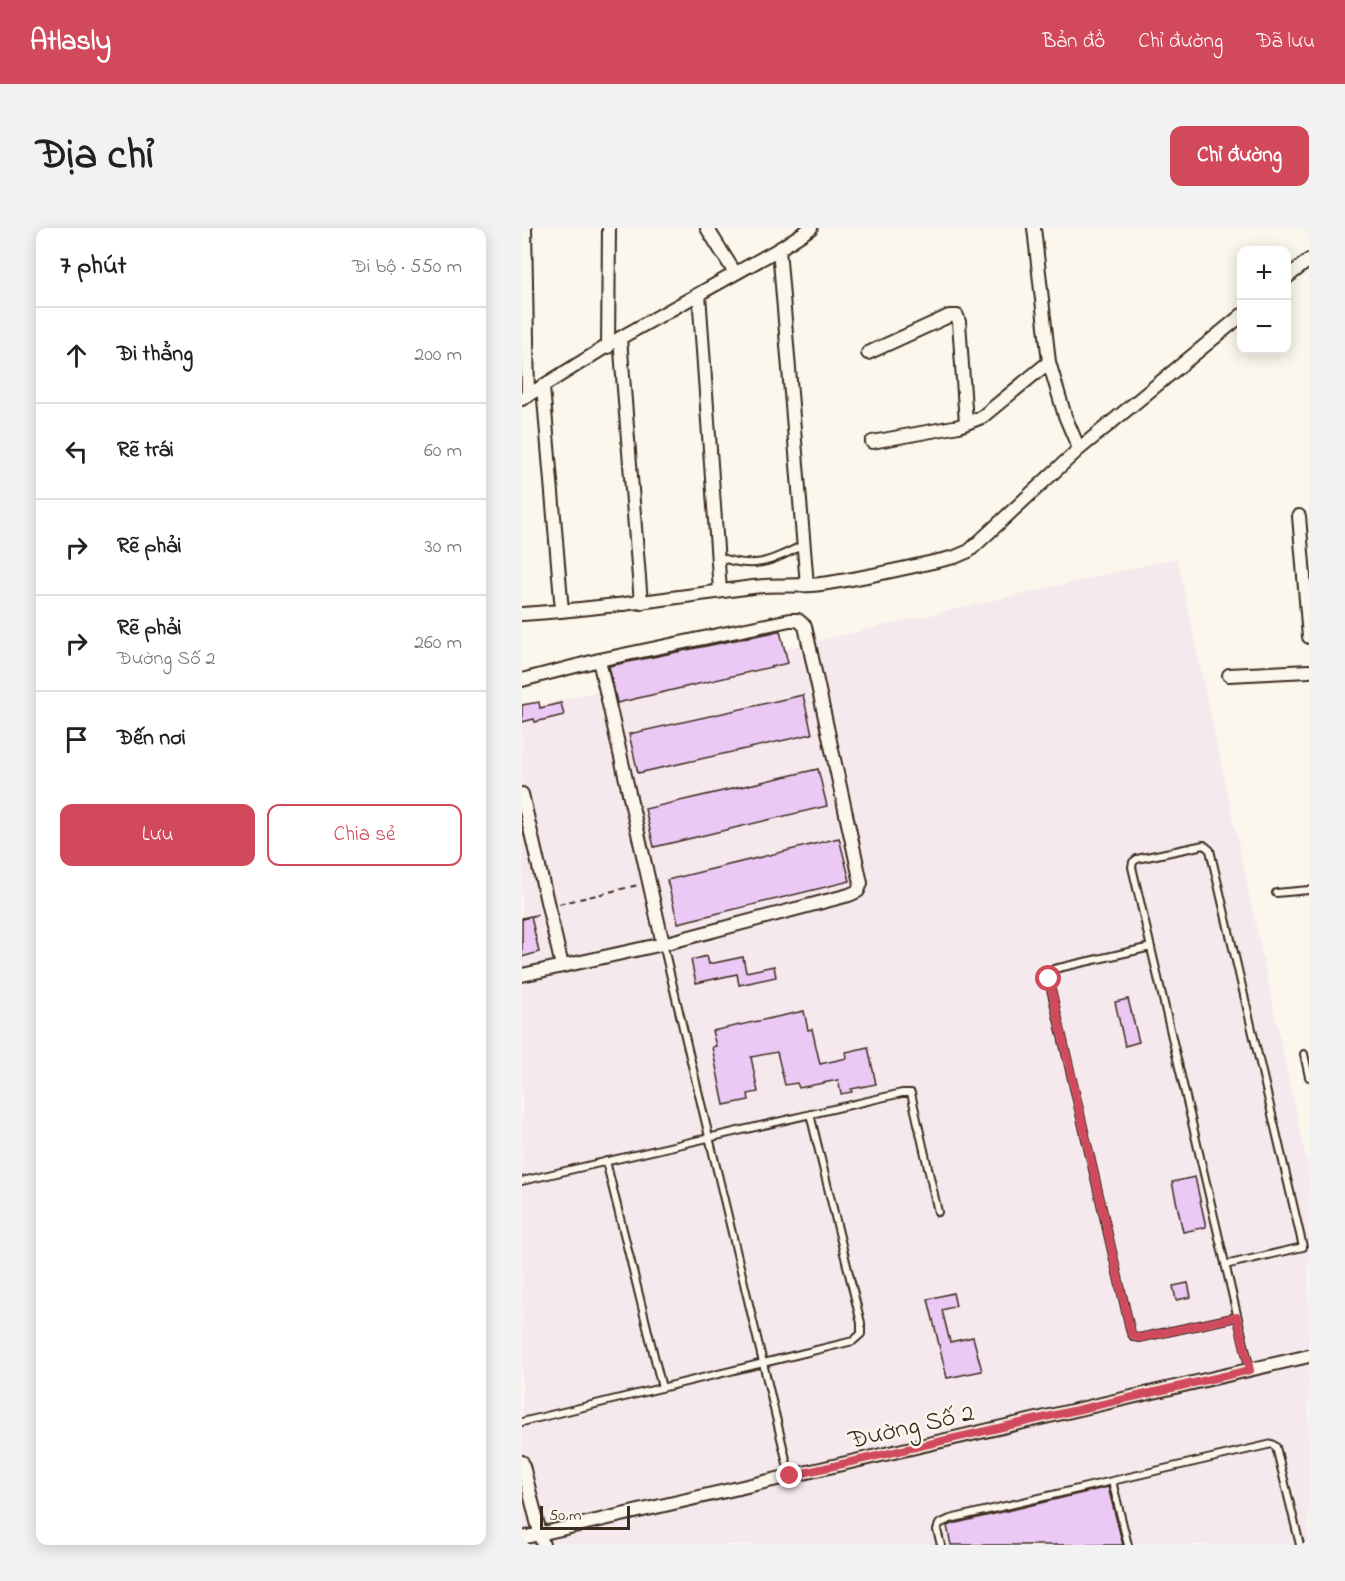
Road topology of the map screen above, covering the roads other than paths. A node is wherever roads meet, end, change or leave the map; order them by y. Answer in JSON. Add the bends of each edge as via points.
{"nodes":[{"id":1,"x":525,"y":228,"type":"edge"},
{"id":2,"x":609,"y":228,"type":"edge"},
{"id":3,"x":707,"y":228,"type":"edge"},
{"id":4,"x":810,"y":228,"type":"edge"},
{"id":5,"x":1034,"y":228,"type":"edge"},
{"id":6,"x":779,"y":249,"type":"junction"},
{"id":7,"x":1309,"y":260,"type":"edge"},
{"id":8,"x":735,"y":273,"type":"junction"},
{"id":9,"x":1291,"y":275,"type":"edge"},
{"id":10,"x":699,"y":294,"type":"junction"},
{"id":11,"x":1237,"y":319,"type":"edge"},
{"id":12,"x":620,"y":338,"type":"junction"},
{"id":13,"x":608,"y":346,"type":"junction"},
{"id":14,"x":868,"y":353,"type":"dead end"},
{"id":15,"x":1049,"y":362,"type":"junction"},
{"id":16,"x":543,"y":387,"type":"junction"},
{"id":17,"x":525,"y":398,"type":"edge"},
{"id":18,"x":966,"y":423,"type":"junction"},
{"id":19,"x":872,"y":442,"type":"dead end"},
{"id":20,"x":1079,"y":449,"type":"junction"},
{"id":21,"x":1299,"y":516,"type":"dead end"},
{"id":22,"x":803,"y":545,"type":"junction"},
{"id":23,"x":718,"y":555,"type":"junction"},
{"id":24,"x":1306,"y":571,"type":"edge"},
{"id":25,"x":807,"y":585,"type":"junction"},
{"id":26,"x":720,"y":591,"type":"junction"},
{"id":27,"x":641,"y":603,"type":"junction"},
{"id":28,"x":562,"y":611,"type":"junction"},
{"id":29,"x":522,"y":614,"type":"edge"},
{"id":30,"x":1309,"y":637,"type":"edge"},
{"id":31,"x":599,"y":660,"type":"junction"},
{"id":32,"x":1309,"y":671,"type":"edge"},
{"id":33,"x":1229,"y":675,"type":"dead end"},
{"id":34,"x":522,"y":680,"type":"edge"},
{"id":35,"x":522,"y":794,"type":"edge"},
{"id":36,"x":1309,"y":890,"type":"edge"},
{"id":37,"x":1276,"y":893,"type":"dead end"},
{"id":38,"x":663,"y":944,"type":"junction"},
{"id":39,"x":1151,"y":947,"type":"junction"},
{"id":40,"x":562,"y":966,"type":"junction"},
{"id":41,"x":522,"y":975,"type":"edge"},
{"id":42,"x":1304,"y":1054,"type":"dead end"},
{"id":43,"x":1309,"y":1077,"type":"edge"},
{"id":44,"x":810,"y":1114,"type":"junction"},
{"id":45,"x":709,"y":1138,"type":"junction"},
{"id":46,"x":606,"y":1161,"type":"junction"},
{"id":47,"x":522,"y":1181,"type":"edge"},
{"id":48,"x":938,"y":1212,"type":"dead end"},
{"id":49,"x":1225,"y":1265,"type":"junction"},
{"id":50,"x":1237,"y":1317,"type":"junction"},
{"id":51,"x":1309,"y":1356,"type":"edge"},
{"id":52,"x":763,"y":1362,"type":"junction"},
{"id":53,"x":1250,"y":1370,"type":"junction"},
{"id":54,"x":662,"y":1388,"type":"junction"},
{"id":55,"x":522,"y":1422,"type":"edge"},
{"id":56,"x":522,"y":1462,"type":"edge"},
{"id":57,"x":790,"y":1476,"type":"junction"},
{"id":58,"x":1112,"y":1481,"type":"junction"},
{"id":59,"x":522,"y":1538,"type":"edge"},
{"id":60,"x":541,"y":1539,"type":"edge"},
{"id":61,"x":941,"y":1545,"type":"edge"},
{"id":62,"x":1128,"y":1545,"type":"edge"},
{"id":63,"x":1300,"y":1545,"type":"edge"}],
"edges":[{"from":1,"to":17,"type":"street"},
{"from":2,"to":13,"type":"street"},
{"from":3,"to":8,"type":"street"},
{"from":4,"to":6,"type":"street"},
{"from":5,"to":15,"type":"street"},
{"from":6,"to":8,"type":"street"},
{"from":6,"to":22,"type":"street"},
{"from":7,"to":9,"type":"street"},
{"from":8,"to":10,"type":"street"},
{"from":10,"to":12,"type":"street"},
{"from":10,"to":23,"type":"street"},
{"from":11,"to":20,"type":"street"},
{"from":12,"to":13,"type":"street"},
{"from":12,"to":27,"type":"street"},
{"from":13,"to":16,"type":"street"},
{"from":14,"to":18,"type":"street","via":[[949,316],[957,316]]},
{"from":15,"to":18,"type":"street","via":[[982,417]]},
{"from":15,"to":20,"type":"street"},
{"from":16,"to":17,"type":"street"},
{"from":16,"to":28,"type":"street"},
{"from":18,"to":19,"type":"street"},
{"from":20,"to":25,"type":"street","via":[[969,550],[907,567]]},
{"from":21,"to":24,"type":"street"},
{"from":22,"to":23,"type":"lane","via":[[752,564],[735,563]]},
{"from":22,"to":25,"type":"street"},
{"from":23,"to":26,"type":"street"},
{"from":24,"to":30,"type":"street"},
{"from":25,"to":26,"type":"street"},
{"from":26,"to":27,"type":"street"},
{"from":27,"to":28,"type":"street"},
{"from":28,"to":29,"type":"street"},
{"from":31,"to":34,"type":"street"},
{"from":31,"to":38,"type":"street"},
{"from":31,"to":38,"type":"street","via":[[790,620],[805,626],[861,883],[858,891]]},
{"from":32,"to":33,"type":"street"},
{"from":35,"to":40,"type":"street"},
{"from":36,"to":37,"type":"lane"},
{"from":38,"to":40,"type":"street"},
{"from":38,"to":45,"type":"lane"},
{"from":39,"to":49,"type":"lane"},
{"from":39,"to":49,"type":"lane","via":[[1133,862],[1207,845],[1303,1247]]},
{"from":39,"to":50,"type":"lane","via":[[1054,969],[1048,976],[1131,1333],[1139,1338]]},
{"from":40,"to":41,"type":"street"},
{"from":42,"to":43,"type":"lane"},
{"from":44,"to":45,"type":"lane"},
{"from":44,"to":48,"type":"lane","via":[[911,1093]]},
{"from":44,"to":52,"type":"lane","via":[[861,1334],[854,1341]]},
{"from":45,"to":46,"type":"lane"},
{"from":45,"to":52,"type":"lane"},
{"from":46,"to":47,"type":"lane"},
{"from":46,"to":54,"type":"lane"},
{"from":49,"to":50,"type":"lane"},
{"from":50,"to":53,"type":"lane"},
{"from":51,"to":53,"type":"street","name":"Đường Số 2"},
{"from":52,"to":54,"type":"lane"},
{"from":52,"to":57,"type":"lane"},
{"from":53,"to":57,"type":"street","name":"Đường Số 2"},
{"from":54,"to":55,"type":"lane"},
{"from":56,"to":60,"type":"street"},
{"from":57,"to":60,"type":"street","name":"Đường Số 2"},
{"from":58,"to":61,"type":"lane","via":[[950,1519],[939,1524]]},
{"from":58,"to":62,"type":"lane"},
{"from":58,"to":63,"type":"lane","via":[[1272,1444]]},
{"from":59,"to":60,"type":"street","name":"Đường Số 2"}]}
